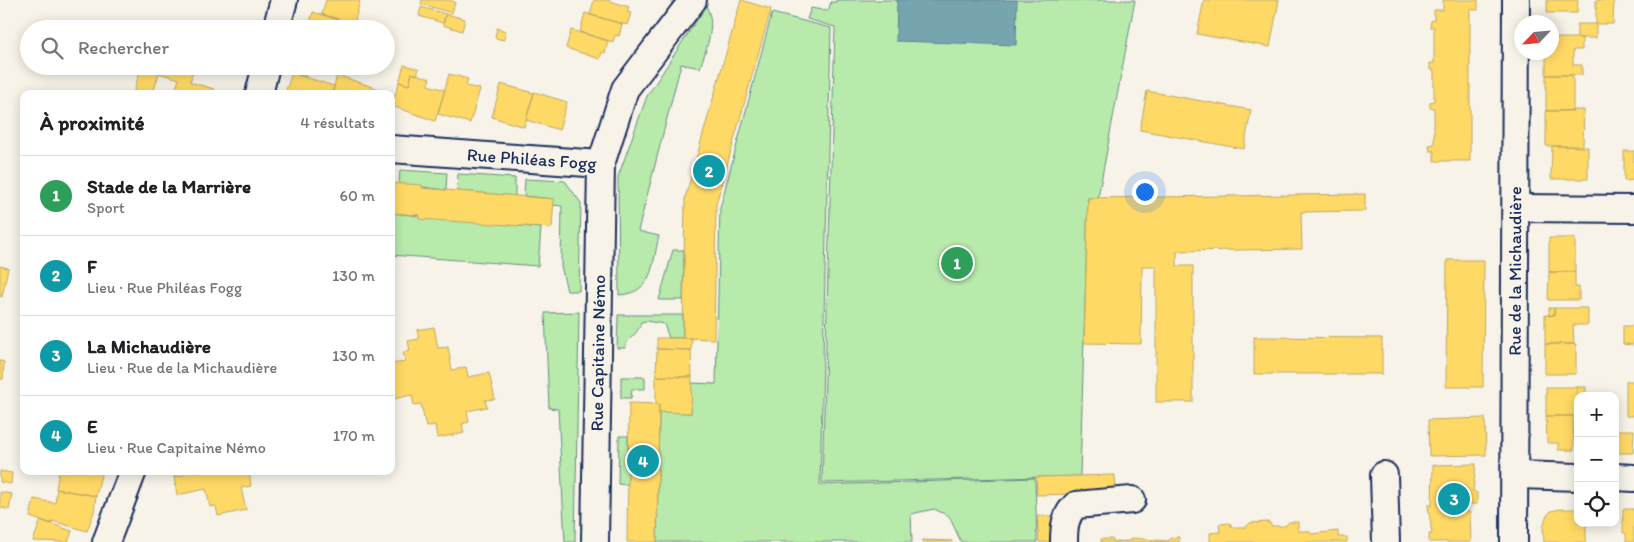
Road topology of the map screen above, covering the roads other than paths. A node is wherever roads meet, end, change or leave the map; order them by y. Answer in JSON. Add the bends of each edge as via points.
{"nodes":[{"id":1,"x":284,"y":0,"type":"edge"},
{"id":2,"x":693,"y":0,"type":"edge"},
{"id":3,"x":1516,"y":0,"type":"edge"},
{"id":4,"x":278,"y":20,"type":"edge"},
{"id":5,"x":264,"y":75,"type":"edge"},
{"id":6,"x":260,"y":90,"type":"edge"},
{"id":7,"x":395,"y":149,"type":"edge"},
{"id":8,"x":601,"y":164,"type":"junction"},
{"id":9,"x":1516,"y":208,"type":"junction"},
{"id":10,"x":1634,"y":209,"type":"edge"},
{"id":11,"x":131,"y":475,"type":"edge"},
{"id":12,"x":1384,"y":475,"type":"dead end"},
{"id":13,"x":1515,"y":475,"type":"junction"},
{"id":14,"x":1574,"y":477,"type":"edge"},
{"id":15,"x":1619,"y":477,"type":"edge"},
{"id":16,"x":1634,"y":478,"type":"edge"},
{"id":17,"x":1132,"y":500,"type":"dead end"},
{"id":18,"x":106,"y":542,"type":"edge"},
{"id":19,"x":595,"y":542,"type":"edge"},
{"id":20,"x":1064,"y":542,"type":"edge"},
{"id":21,"x":1386,"y":542,"type":"edge"},
{"id":22,"x":1514,"y":542,"type":"edge"}],
"edges":[{"from":1,"to":4,"type":"street"},
{"from":2,"to":8,"type":"street","name":"Rue Philéas Fogg","via":[[625,89]]},
{"from":3,"to":9,"type":"street","name":"Rue de la Michaudière"},
{"from":5,"to":6,"type":"street"},
{"from":7,"to":8,"type":"street","name":"Rue Philéas Fogg"},
{"from":8,"to":19,"type":"street","name":"Rue Capitaine Némo"},
{"from":9,"to":10,"type":"street"},
{"from":9,"to":13,"type":"street","name":"Rue de la Michaudière"},
{"from":11,"to":18,"type":"street"},
{"from":12,"to":21,"type":"street"},
{"from":13,"to":14,"type":"street"},
{"from":13,"to":22,"type":"street","name":"Rue de la Michaudière"},
{"from":15,"to":16,"type":"street"},
{"from":17,"to":20,"type":"street","via":[[1076,505],[1069,511],[1064,525]]}]}
